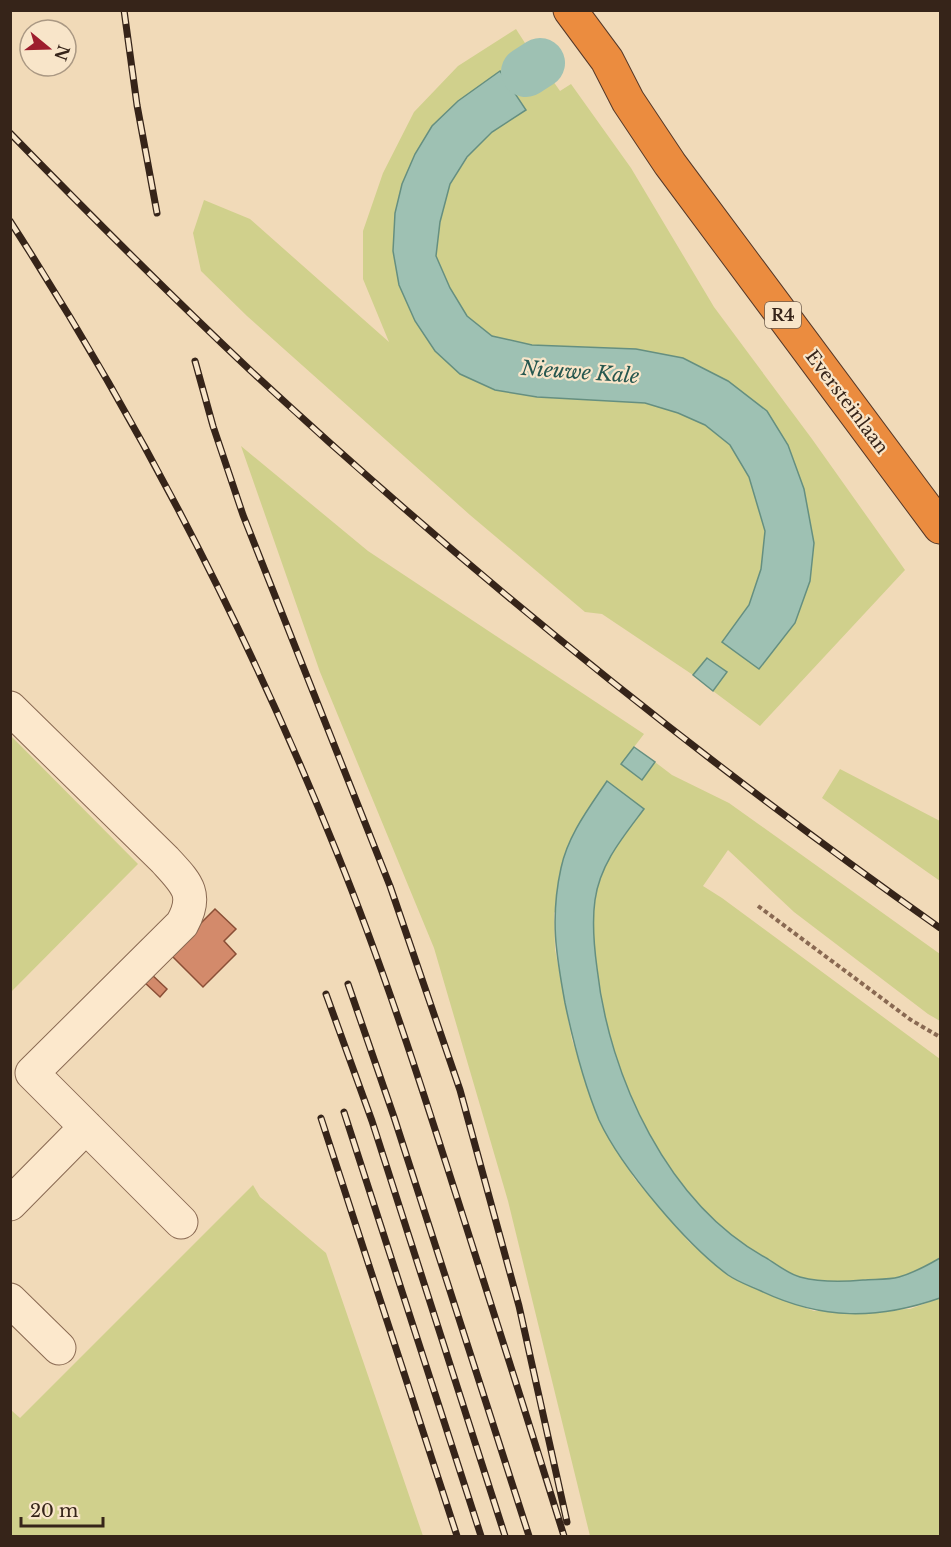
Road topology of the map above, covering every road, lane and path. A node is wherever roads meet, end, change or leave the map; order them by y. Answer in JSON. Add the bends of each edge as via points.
{"nodes":[{"id":1,"x":570,"y":10,"type":"edge"},
{"id":2,"x":940,"y":527,"type":"edge"},
{"id":3,"x":10,"y":708,"type":"edge"},
{"id":4,"x":758,"y":906,"type":"dead end"},
{"id":5,"x":940,"y":1037,"type":"edge"},
{"id":6,"x":86,"y":1127,"type":"junction"},
{"id":7,"x":10,"y":1204,"type":"edge"},
{"id":8,"x":181,"y":1222,"type":"dead end"},
{"id":9,"x":10,"y":1300,"type":"edge"},
{"id":10,"x":59,"y":1348,"type":"dead end"}],
"edges":[{"from":1,"to":2,"type":"highway","name":"Eversteinlaan","number":"R4","via":[[607,60],[628,101],[670,164]]},
{"from":3,"to":6,"type":"lane","via":[[165,860],[184,881],[191,897],[190,911],[182,924],[32,1073]]},
{"from":4,"to":5,"type":"path","via":[[911,1020]]},
{"from":6,"to":7,"type":"lane"},
{"from":6,"to":8,"type":"lane"},
{"from":9,"to":10,"type":"lane"}]}
